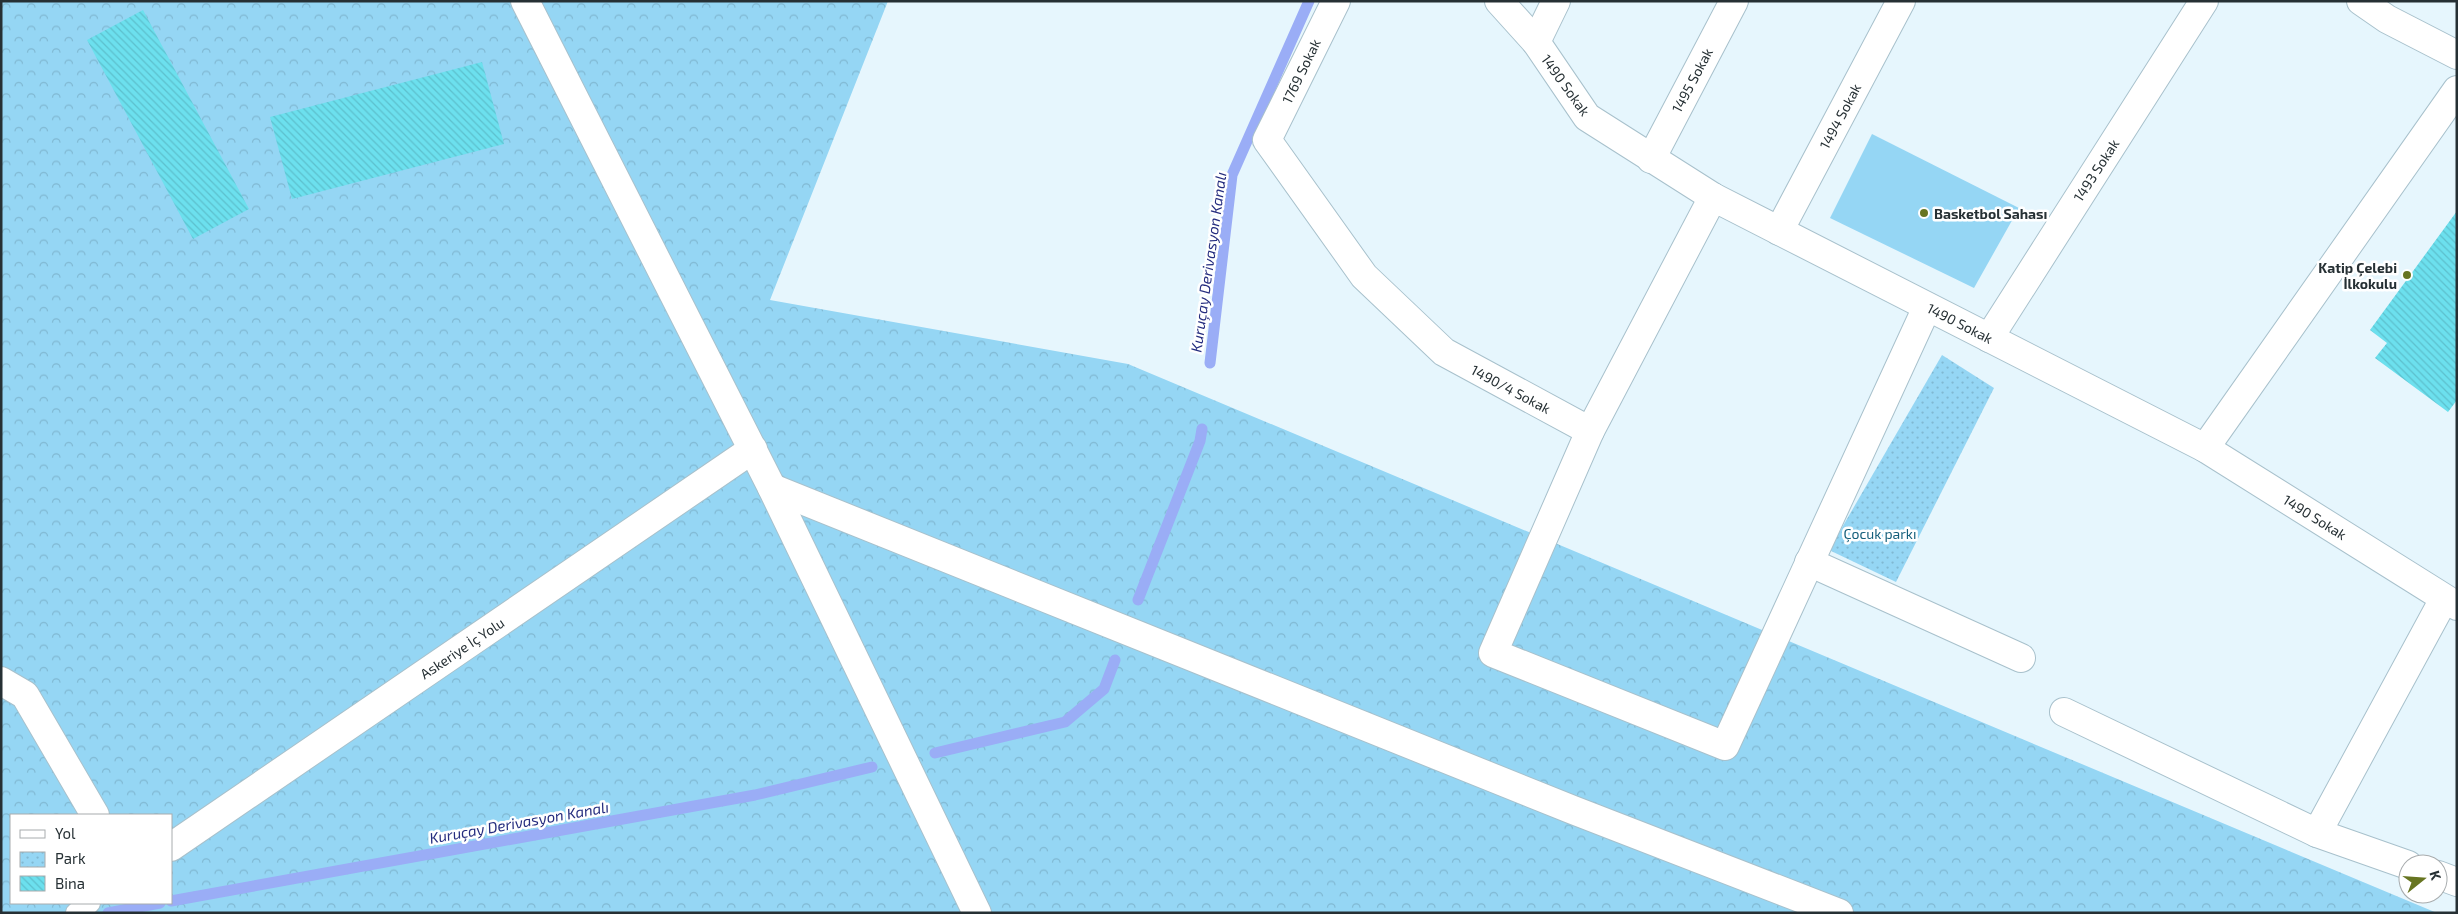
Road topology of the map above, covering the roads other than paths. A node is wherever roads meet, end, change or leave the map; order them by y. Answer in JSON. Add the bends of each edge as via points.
{"nodes":[{"id":1,"x":524,"y":1,"type":"edge"},
{"id":2,"x":1336,"y":1,"type":"edge"},
{"id":3,"x":1499,"y":1,"type":"edge"},
{"id":4,"x":1556,"y":1,"type":"edge"},
{"id":5,"x":1734,"y":1,"type":"edge"},
{"id":6,"x":1901,"y":1,"type":"edge"},
{"id":7,"x":2204,"y":1,"type":"edge"},
{"id":8,"x":2361,"y":1,"type":"edge"},
{"id":9,"x":2393,"y":10,"type":"edge"},
{"id":10,"x":1536,"y":42,"type":"junction"},
{"id":11,"x":2457,"y":55,"type":"edge"},
{"id":12,"x":2457,"y":90,"type":"edge"},
{"id":13,"x":1267,"y":140,"type":"joint"},
{"id":14,"x":1651,"y":159,"type":"junction"},
{"id":15,"x":1713,"y":197,"type":"junction"},
{"id":16,"x":1779,"y":231,"type":"junction"},
{"id":17,"x":1927,"y":307,"type":"junction"},
{"id":18,"x":1989,"y":338,"type":"junction"},
{"id":19,"x":1590,"y":431,"type":"junction"},
{"id":20,"x":2204,"y":448,"type":"junction"},
{"id":21,"x":753,"y":449,"type":"junction"},
{"id":22,"x":772,"y":488,"type":"junction"},
{"id":23,"x":1809,"y":562,"type":"junction"},
{"id":24,"x":2450,"y":602,"type":"edge"},
{"id":25,"x":2021,"y":658,"type":"dead end"},
{"id":26,"x":1,"y":681,"type":"edge"},
{"id":27,"x":2064,"y":712,"type":"dead end"},
{"id":28,"x":94,"y":814,"type":"edge"},
{"id":29,"x":2317,"y":833,"type":"junction"},
{"id":30,"x":172,"y":846,"type":"edge"},
{"id":31,"x":2398,"y":861,"type":"edge"},
{"id":32,"x":89,"y":904,"type":"edge"},
{"id":33,"x":76,"y":913,"type":"edge"},
{"id":34,"x":977,"y":913,"type":"edge"},
{"id":35,"x":1839,"y":913,"type":"edge"}],
"edges":[{"from":1,"to":21,"type":"street"},
{"from":2,"to":13,"type":"street","name":"1769 Sokak"},
{"from":3,"to":10,"type":"street","name":"1490 Sokak"},
{"from":4,"to":10,"type":"street"},
{"from":5,"to":14,"type":"street","name":"1495 Sokak"},
{"from":6,"to":16,"type":"street","name":"1494 Sokak"},
{"from":7,"to":18,"type":"street","name":"1493 Sokak"},
{"from":8,"to":9,"type":"street"},
{"from":9,"to":11,"type":"street"},
{"from":10,"to":14,"type":"street","name":"1490 Sokak","via":[[1587,117]]},
{"from":12,"to":20,"type":"street"},
{"from":13,"to":19,"type":"street","name":"1490/4 Sokak","via":[[1364,276],[1444,352]]},
{"from":14,"to":15,"type":"street","name":"1490 Sokak"},
{"from":15,"to":16,"type":"street","name":"1490 Sokak"},
{"from":15,"to":19,"type":"street"},
{"from":16,"to":17,"type":"street","name":"1490 Sokak"},
{"from":17,"to":18,"type":"street","name":"1490 Sokak"},
{"from":17,"to":23,"type":"street"},
{"from":18,"to":20,"type":"street","name":"1490 Sokak"},
{"from":19,"to":23,"type":"street","via":[[1493,653],[1725,746]]},
{"from":20,"to":24,"type":"street","name":"1490 Sokak"},
{"from":21,"to":22,"type":"street"},
{"from":21,"to":30,"type":"street","name":"Askeriye İç Yolu"},
{"from":22,"to":34,"type":"street"},
{"from":22,"to":35,"type":"street"},
{"from":23,"to":25,"type":"street"},
{"from":24,"to":29,"type":"street"},
{"from":26,"to":28,"type":"street","via":[[25,695]]},
{"from":27,"to":29,"type":"street"},
{"from":29,"to":31,"type":"street"},
{"from":32,"to":33,"type":"lane"}]}
